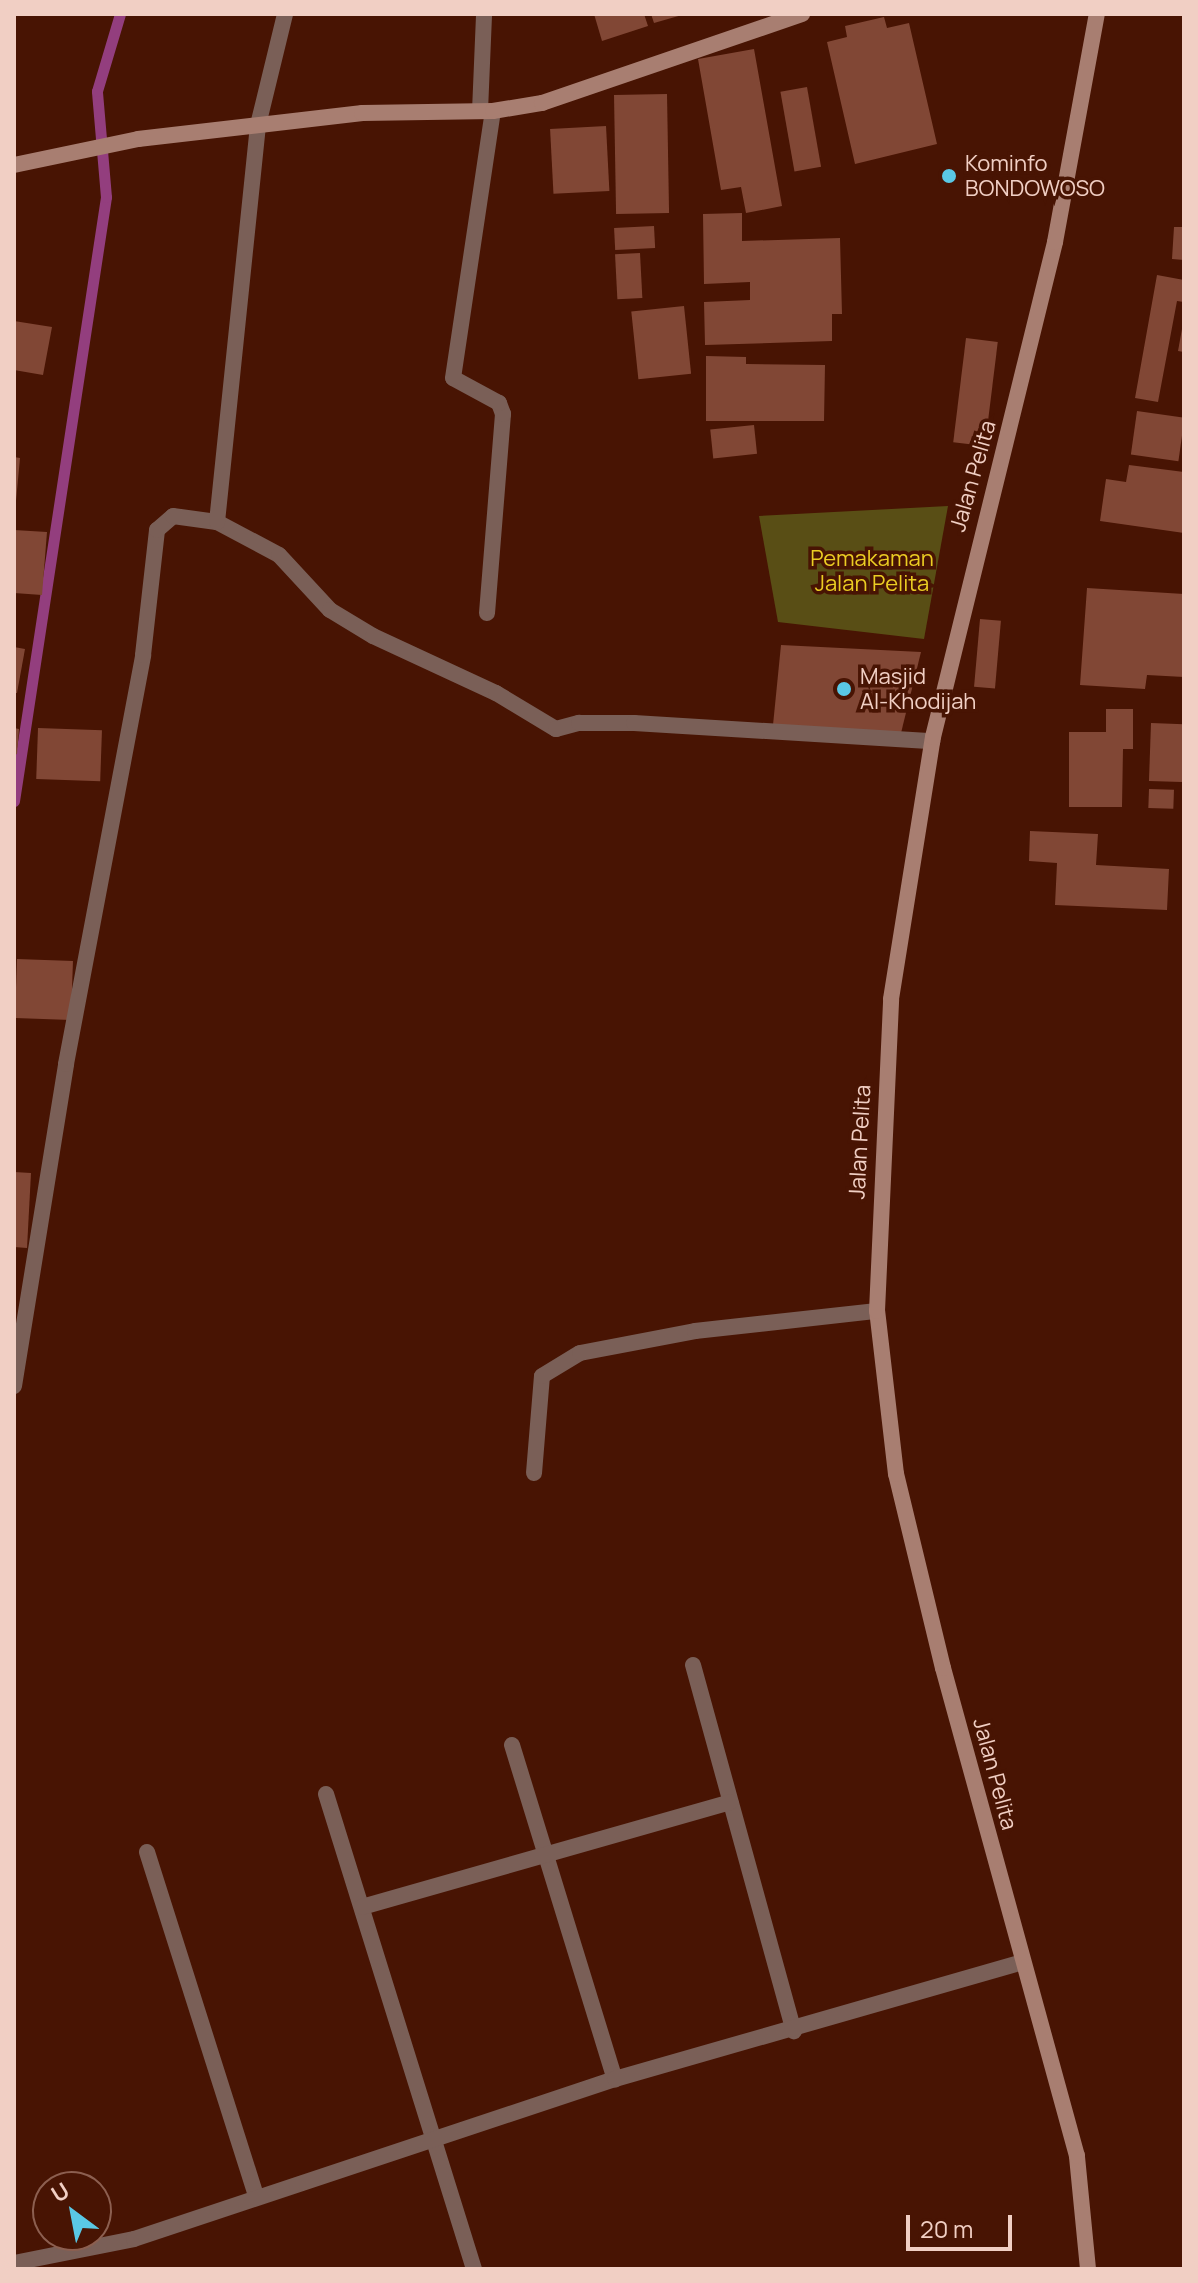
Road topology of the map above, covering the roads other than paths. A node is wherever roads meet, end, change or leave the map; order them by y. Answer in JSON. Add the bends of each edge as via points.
{"nodes":[{"id":1,"x":285,"y":14,"type":"edge"},
{"id":2,"x":484,"y":14,"type":"edge"},
{"id":3,"x":802,"y":14,"type":"edge"},
{"id":4,"x":1097,"y":14,"type":"edge"},
{"id":5,"x":486,"y":111,"type":"junction"},
{"id":6,"x":258,"y":125,"type":"junction"},
{"id":7,"x":14,"y":165,"type":"edge"},
{"id":8,"x":217,"y":522,"type":"junction"},
{"id":9,"x":487,"y":613,"type":"dead end"},
{"id":10,"x":932,"y":741,"type":"junction"},
{"id":11,"x":877,"y":1311,"type":"junction"},
{"id":12,"x":14,"y":1386,"type":"edge"},
{"id":13,"x":534,"y":1473,"type":"dead end"},
{"id":14,"x":693,"y":1665,"type":"dead end"},
{"id":15,"x":512,"y":1745,"type":"dead end"},
{"id":16,"x":326,"y":1794,"type":"dead end"},
{"id":17,"x":730,"y":1802,"type":"junction"},
{"id":18,"x":147,"y":1852,"type":"dead end"},
{"id":19,"x":542,"y":1855,"type":"junction"},
{"id":20,"x":362,"y":1907,"type":"junction"},
{"id":21,"x":1023,"y":1962,"type":"junction"},
{"id":22,"x":794,"y":2031,"type":"junction"},
{"id":23,"x":615,"y":2079,"type":"junction"},
{"id":24,"x":435,"y":2143,"type":"junction"},
{"id":25,"x":256,"y":2196,"type":"junction"},
{"id":26,"x":14,"y":2263,"type":"edge"},
{"id":27,"x":474,"y":2269,"type":"edge"},
{"id":28,"x":1088,"y":2269,"type":"edge"}],
"edges":[{"from":1,"to":6,"type":"street"},
{"from":2,"to":5,"type":"street"},
{"from":3,"to":5,"type":"main road","via":[[542,103]]},
{"from":4,"to":10,"type":"main road","name":"Jalan Pelita","via":[[1055,242]]},
{"from":5,"to":6,"type":"main road","via":[[362,113]]},
{"from":5,"to":9,"type":"street","via":[[453,378],[499,403],[503,414]]},
{"from":6,"to":7,"type":"main road","via":[[93,146]]},
{"from":6,"to":8,"type":"street"},
{"from":8,"to":10,"type":"street","via":[[279,555],[330,610],[556,729],[634,723]]},
{"from":8,"to":12,"type":"street","via":[[173,516],[157,530],[143,655],[66,1064]]},
{"from":10,"to":11,"type":"main road","name":"Jalan Pelita","via":[[891,999]]},
{"from":11,"to":13,"type":"street","via":[[695,1331],[580,1353],[542,1376]]},
{"from":11,"to":21,"type":"main road","name":"Jalan Pelita","via":[[896,1474]]},
{"from":14,"to":17,"type":"street"},
{"from":15,"to":19,"type":"street"},
{"from":16,"to":20,"type":"street"},
{"from":17,"to":19,"type":"street"},
{"from":17,"to":22,"type":"street"},
{"from":18,"to":25,"type":"street"},
{"from":19,"to":20,"type":"street"},
{"from":19,"to":23,"type":"street"},
{"from":20,"to":24,"type":"street"},
{"from":21,"to":22,"type":"street"},
{"from":21,"to":28,"type":"main road","name":"Jalan Pelita","via":[[1077,2156]]},
{"from":22,"to":23,"type":"street"},
{"from":23,"to":24,"type":"street"},
{"from":24,"to":25,"type":"street"},
{"from":24,"to":27,"type":"street"},
{"from":25,"to":26,"type":"street","via":[[134,2239]]}]}
